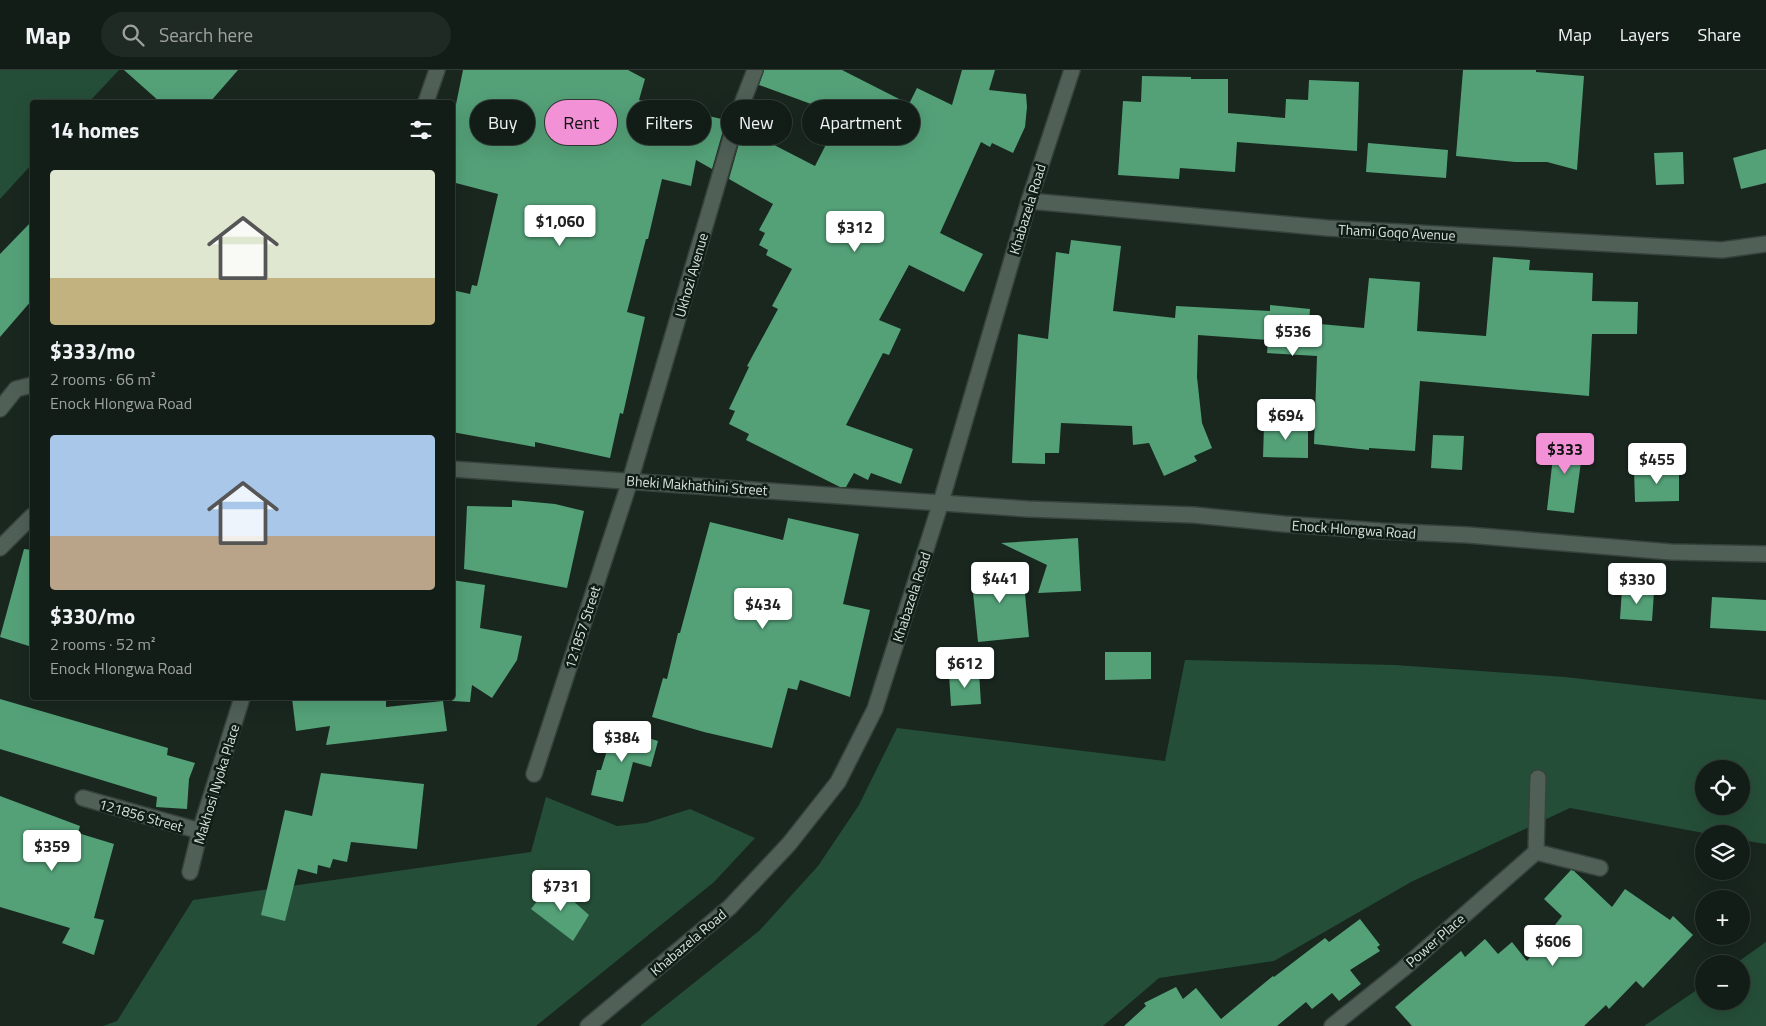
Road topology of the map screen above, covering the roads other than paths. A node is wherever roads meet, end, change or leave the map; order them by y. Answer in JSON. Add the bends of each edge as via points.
{"nodes":[{"id":1,"x":437,"y":70,"type":"edge"},
{"id":2,"x":755,"y":70,"type":"edge"},
{"id":3,"x":1072,"y":70,"type":"edge"},
{"id":4,"x":427,"y":100,"type":"edge"},
{"id":5,"x":1029,"y":201,"type":"junction"},
{"id":6,"x":1766,"y":244,"type":"edge"},
{"id":7,"x":30,"y":386,"type":"edge"},
{"id":8,"x":0,"y":409,"type":"edge"},
{"id":9,"x":455,"y":470,"type":"edge"},
{"id":10,"x":630,"y":481,"type":"junction"},
{"id":11,"x":941,"y":502,"type":"junction"},
{"id":12,"x":30,"y":518,"type":"edge"},
{"id":13,"x":0,"y":548,"type":"edge"},
{"id":14,"x":1766,"y":554,"type":"edge"},
{"id":15,"x":241,"y":700,"type":"edge"},
{"id":16,"x":534,"y":774,"type":"dead end"},
{"id":17,"x":1538,"y":778,"type":"dead end"},
{"id":18,"x":83,"y":798,"type":"dead end"},
{"id":19,"x":200,"y":832,"type":"junction"},
{"id":20,"x":1536,"y":852,"type":"junction"},
{"id":21,"x":1600,"y":868,"type":"dead end"},
{"id":22,"x":190,"y":872,"type":"dead end"},
{"id":23,"x":589,"y":1026,"type":"edge"},
{"id":24,"x":1332,"y":1026,"type":"edge"}],
"edges":[{"from":1,"to":4,"type":"street"},
{"from":2,"to":10,"type":"street","name":"Ukhozi Avenue","via":[[738,114]]},
{"from":3,"to":5,"type":"street","name":"Khabazela Road"},
{"from":5,"to":6,"type":"street","name":"Thami Goqo Avenue","via":[[1327,228],[1722,250]]},
{"from":5,"to":11,"type":"street","name":"Khabazela Road"},
{"from":7,"to":8,"type":"street","via":[[16,389]]},
{"from":9,"to":10,"type":"street","name":"Bheki Makhathini Street"},
{"from":10,"to":11,"type":"street","name":"Bheki Makhathini Street"},
{"from":10,"to":16,"type":"street","name":"121857 Street"},
{"from":11,"to":14,"type":"street","name":"Enock Hlongwa Road","via":[[1028,509],[1194,515],[1671,552]]},
{"from":11,"to":23,"type":"street","name":"Khabazela Road","via":[[875,709],[838,782],[790,844],[730,907]]},
{"from":12,"to":13,"type":"street"},
{"from":15,"to":19,"type":"street","name":"Makhosi Nyoka Place"},
{"from":17,"to":20,"type":"street"},
{"from":18,"to":19,"type":"street","name":"121856 Street"},
{"from":19,"to":22,"type":"street","name":"Makhosi Nyoka Place"},
{"from":20,"to":21,"type":"street"},
{"from":20,"to":24,"type":"street","name":"Power Place","via":[[1403,969]]}]}
